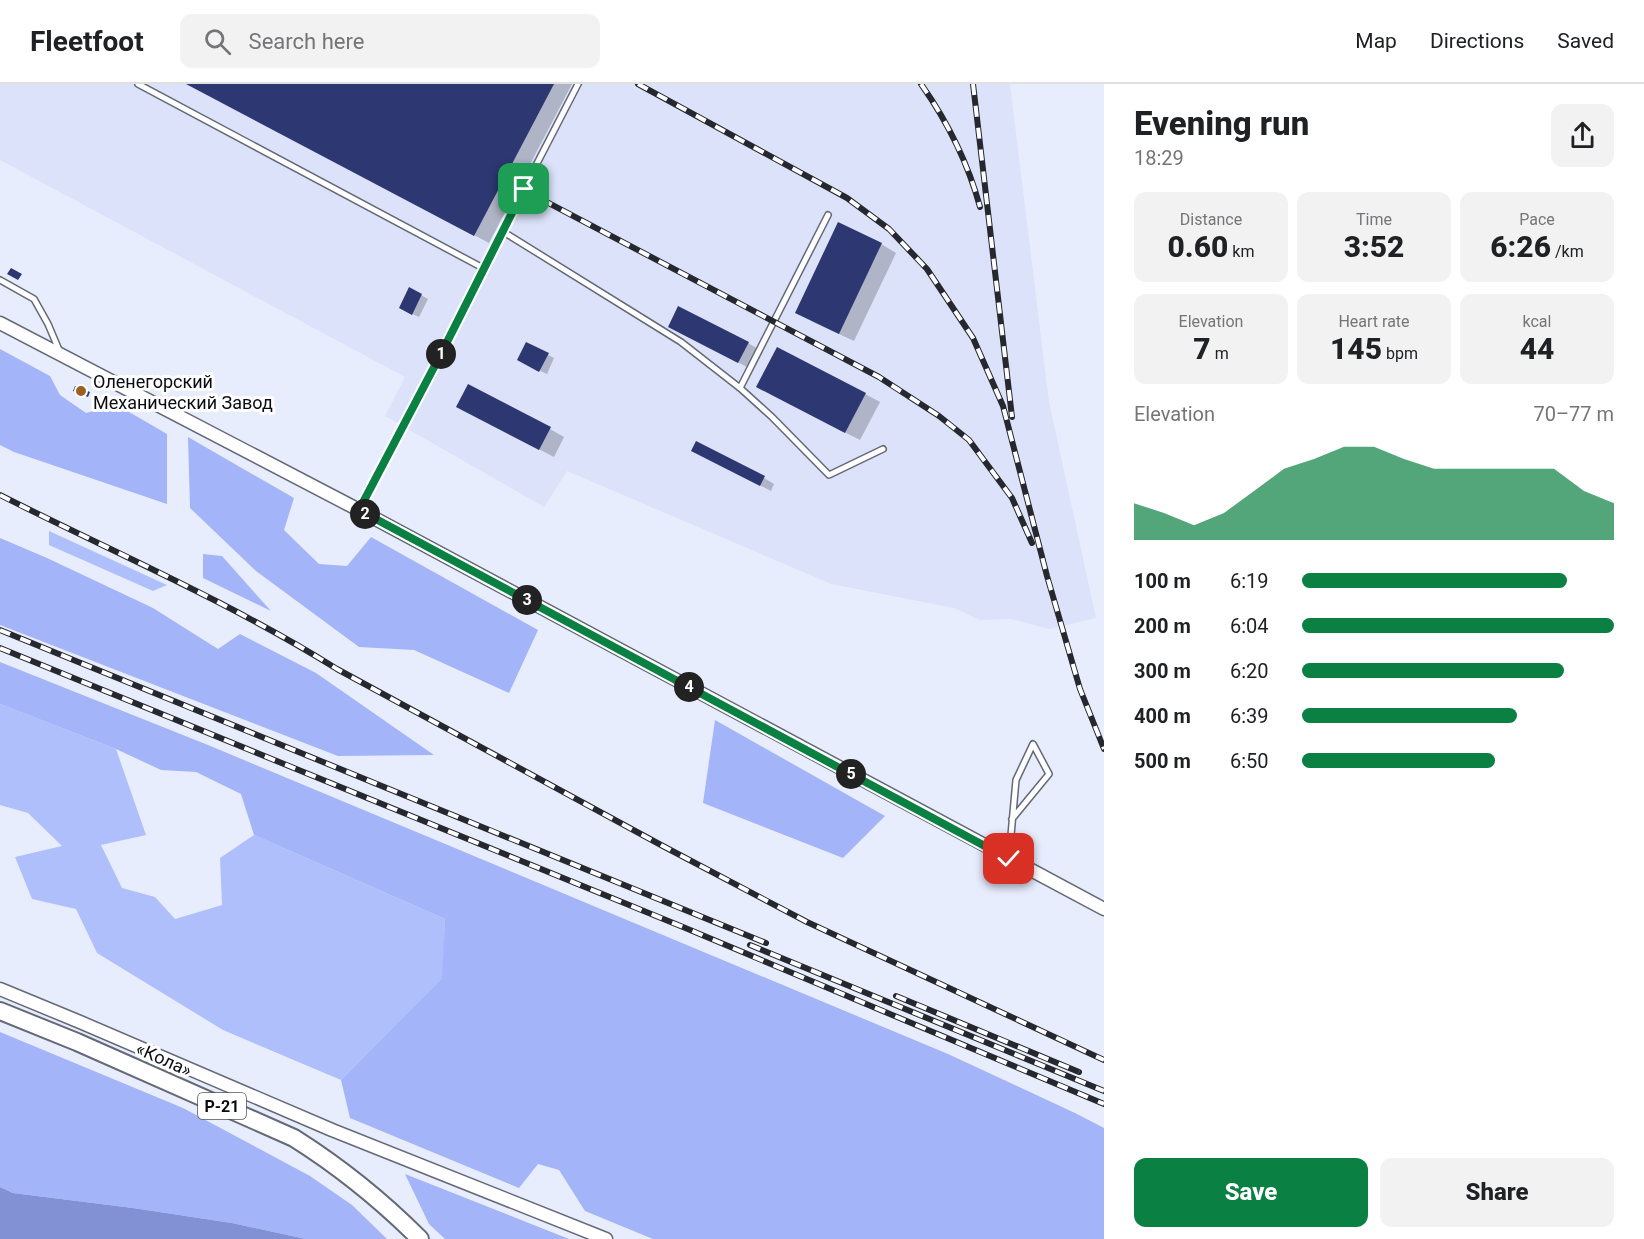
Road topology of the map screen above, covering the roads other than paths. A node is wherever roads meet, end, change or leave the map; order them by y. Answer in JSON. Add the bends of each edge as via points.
{"nodes":[{"id":1,"x":138,"y":84,"type":"edge"},
{"id":2,"x":578,"y":84,"type":"edge"},
{"id":3,"x":828,"y":215,"type":"dead end"},
{"id":4,"x":502,"y":231,"type":"junction"},
{"id":5,"x":483,"y":268,"type":"junction"},
{"id":6,"x":0,"y":280,"type":"edge"},
{"id":7,"x":0,"y":323,"type":"edge"},
{"id":8,"x":61,"y":355,"type":"junction"},
{"id":9,"x":740,"y":388,"type":"junction"},
{"id":10,"x":883,"y":449,"type":"dead end"},
{"id":11,"x":359,"y":510,"type":"junction"},
{"id":12,"x":1012,"y":819,"type":"junction"},
{"id":13,"x":1009,"y":859,"type":"junction"},
{"id":14,"x":1104,"y":909,"type":"edge"},
{"id":15,"x":0,"y":989,"type":"edge"},
{"id":16,"x":0,"y":1011,"type":"edge"},
{"id":17,"x":420,"y":1239,"type":"edge"},
{"id":18,"x":606,"y":1239,"type":"edge"}],
"edges":[{"from":1,"to":5,"type":"lane"},
{"from":2,"to":4,"type":"lane"},
{"from":3,"to":9,"type":"lane"},
{"from":4,"to":5,"type":"lane"},
{"from":4,"to":9,"type":"lane","via":[[681,342]]},
{"from":5,"to":11,"type":"lane"},
{"from":6,"to":8,"type":"lane","via":[[33,299]]},
{"from":7,"to":8,"type":"street"},
{"from":8,"to":11,"type":"street"},
{"from":9,"to":10,"type":"lane","via":[[829,475]]},
{"from":11,"to":13,"type":"street"},
{"from":12,"to":12,"type":"lane","via":[[1016,780],[1033,744],[1049,774]]},
{"from":12,"to":13,"type":"lane"},
{"from":13,"to":14,"type":"street"},
{"from":15,"to":18,"type":"street","via":[[333,1130]]},
{"from":16,"to":17,"type":"highway","name":"«Кола»","number":"Р-21","via":[[294,1138],[392,1211]]}]}
